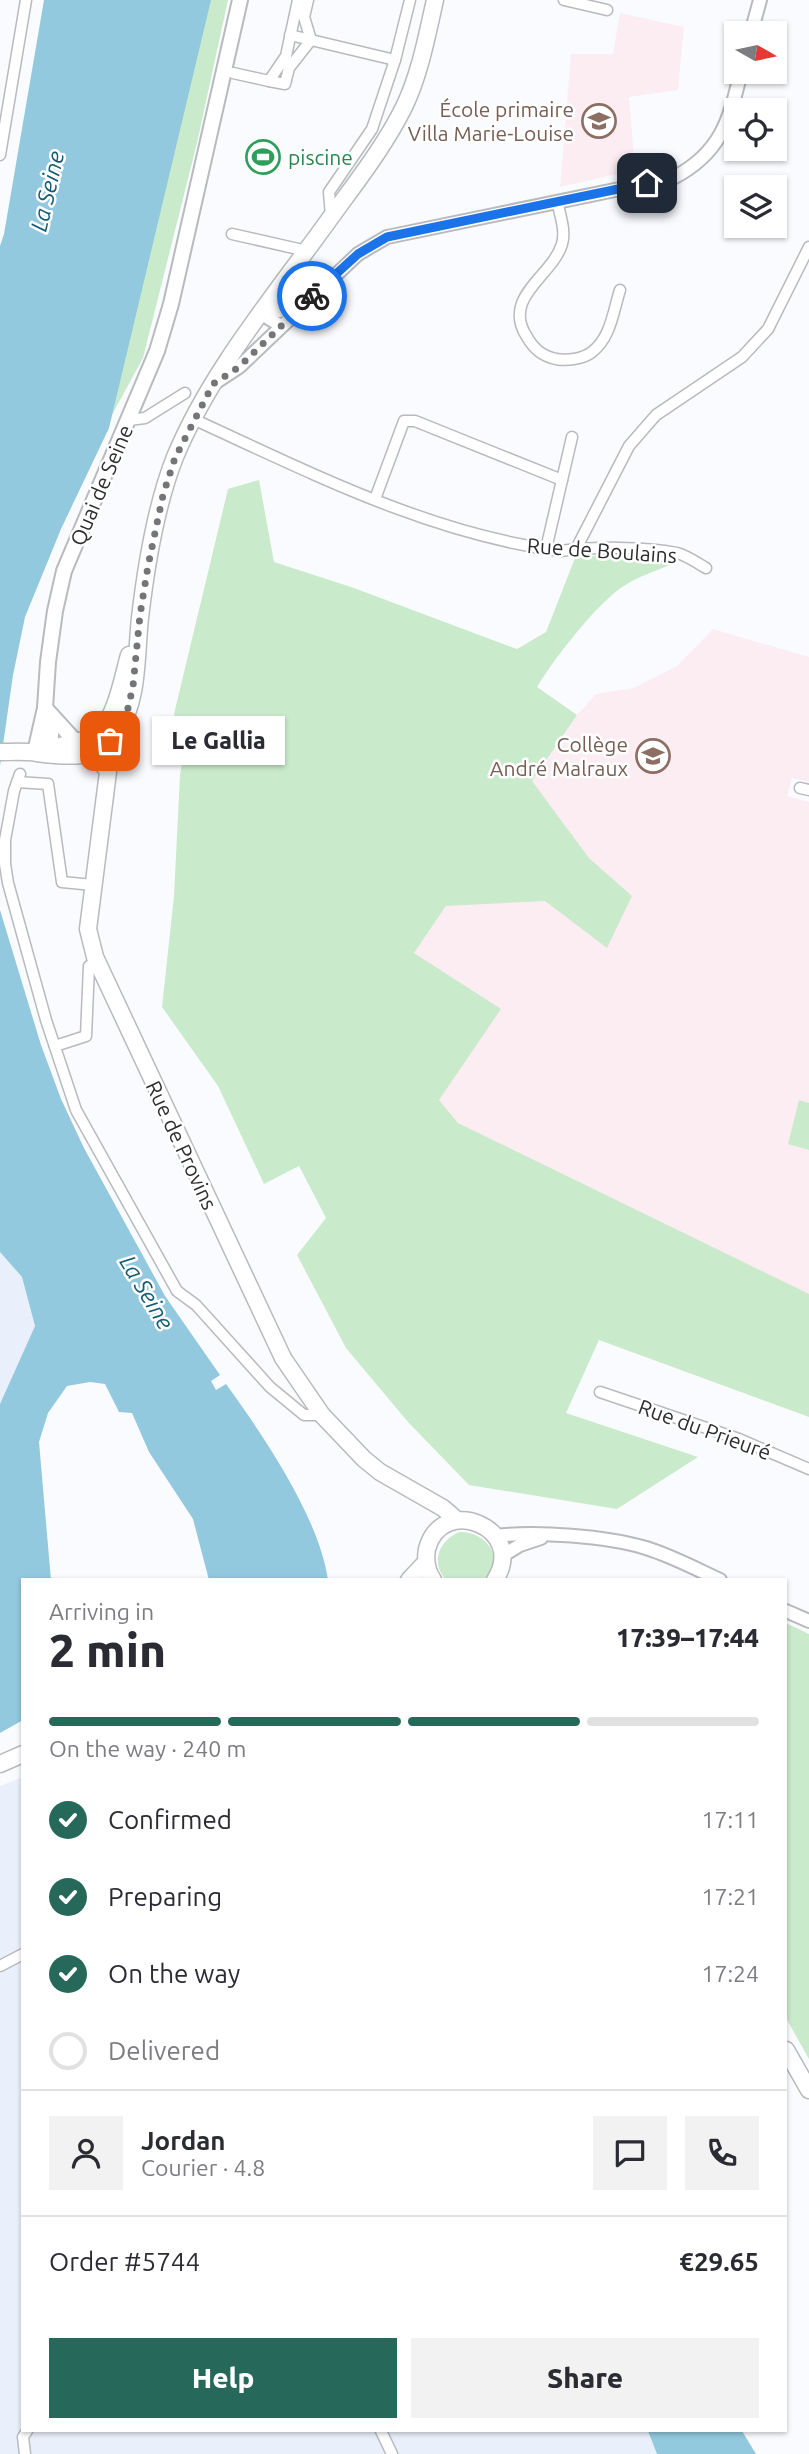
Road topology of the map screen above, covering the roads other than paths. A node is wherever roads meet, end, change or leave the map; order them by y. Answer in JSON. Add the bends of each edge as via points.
{"nodes":[{"id":1,"x":26,"y":0,"type":"edge"},
{"id":2,"x":240,"y":0,"type":"edge"},
{"id":3,"x":298,"y":0,"type":"edge"},
{"id":4,"x":307,"y":0,"type":"edge"},
{"id":5,"x":410,"y":0,"type":"edge"},
{"id":6,"x":435,"y":0,"type":"edge"},
{"id":7,"x":564,"y":0,"type":"edge"},
{"id":8,"x":760,"y":0,"type":"edge"},
{"id":9,"x":607,"y":10,"type":"dead end"},
{"id":10,"x":754,"y":21,"type":"edge"},
{"id":11,"x":290,"y":35,"type":"junction"},
{"id":12,"x":311,"y":40,"type":"junction"},
{"id":13,"x":395,"y":60,"type":"junction"},
{"id":14,"x":233,"y":73,"type":"dead end"},
{"id":15,"x":269,"y":81,"type":"junction"},
{"id":16,"x":738,"y":84,"type":"edge"},
{"id":17,"x":0,"y":155,"type":"edge"},
{"id":18,"x":557,"y":201,"type":"junction"},
{"id":19,"x":331,"y":217,"type":"junction"},
{"id":20,"x":232,"y":233,"type":"dead end"},
{"id":21,"x":809,"y":247,"type":"edge"},
{"id":22,"x":307,"y":251,"type":"junction"},
{"id":23,"x":620,"y":290,"type":"dead end"},
{"id":24,"x":265,"y":309,"type":"junction"},
{"id":25,"x":298,"y":309,"type":"junction"},
{"id":26,"x":281,"y":326,"type":"junction"},
{"id":27,"x":213,"y":384,"type":"junction"},
{"id":28,"x":185,"y":393,"type":"dead end"},
{"id":29,"x":193,"y":419,"type":"junction"},
{"id":30,"x":129,"y":420,"type":"junction"},
{"id":31,"x":572,"y":437,"type":"dead end"},
{"id":32,"x":562,"y":480,"type":"junction"},
{"id":33,"x":375,"y":499,"type":"junction"},
{"id":34,"x":546,"y":549,"type":"junction"},
{"id":35,"x":576,"y":549,"type":"junction"},
{"id":36,"x":706,"y":568,"type":"dead end"},
{"id":37,"x":48,"y":712,"type":"junction"},
{"id":38,"x":85,"y":744,"type":"junction"},
{"id":39,"x":0,"y":752,"type":"edge"},
{"id":40,"x":45,"y":752,"type":"junction"},
{"id":41,"x":93,"y":885,"type":"junction"},
{"id":42,"x":97,"y":962,"type":"junction"},
{"id":43,"x":55,"y":1046,"type":"junction"},
{"id":44,"x":600,"y":1392,"type":"dead end"},
{"id":45,"x":321,"y":1415,"type":"junction"},
{"id":46,"x":809,"y":1469,"type":"edge"},
{"id":47,"x":422,"y":1496,"type":"junction"},
{"id":48,"x":457,"y":1520,"type":"junction"},
{"id":49,"x":435,"y":1534,"type":"junction"},
{"id":50,"x":555,"y":1535,"type":"junction"},
{"id":51,"x":495,"y":1536,"type":"junction"},
{"id":52,"x":502,"y":1556,"type":"junction"},
{"id":53,"x":426,"y":1562,"type":"junction"},
{"id":54,"x":412,"y":1578,"type":"edge"},
{"id":55,"x":432,"y":1578,"type":"edge"},
{"id":56,"x":496,"y":1578,"type":"edge"},
{"id":57,"x":716,"y":1578,"type":"edge"},
{"id":58,"x":787,"y":1611,"type":"edge"},
{"id":59,"x":809,"y":1621,"type":"edge"},
{"id":60,"x":21,"y":1755,"type":"edge"},
{"id":61,"x":0,"y":1764,"type":"edge"},
{"id":62,"x":21,"y":1955,"type":"edge"},
{"id":63,"x":0,"y":1966,"type":"edge"},
{"id":64,"x":787,"y":2052,"type":"edge"},
{"id":65,"x":809,"y":2090,"type":"edge"},
{"id":66,"x":26,"y":2432,"type":"edge"},
{"id":67,"x":381,"y":2432,"type":"edge"},
{"id":68,"x":25,"y":2454,"type":"edge"},
{"id":69,"x":392,"y":2454,"type":"edge"}],
"edges":[{"from":1,"to":17,"type":"street"},
{"from":2,"to":30,"type":"main road","name":"Quai de Seine","via":[[171,304]]},
{"from":3,"to":11,"type":"street"},
{"from":4,"to":12,"type":"street","via":[[304,17]]},
{"from":5,"to":13,"type":"street"},
{"from":6,"to":19,"type":"main road","via":[[403,109],[379,152]]},
{"from":7,"to":9,"type":"street"},
{"from":8,"to":10,"type":"street"},
{"from":11,"to":12,"type":"street"},
{"from":11,"to":15,"type":"street","via":[[286,56]]},
{"from":12,"to":13,"type":"street"},
{"from":12,"to":15,"type":"street","via":[[289,68],[285,84]]},
{"from":13,"to":19,"type":"street","via":[[372,129],[329,192]]},
{"from":14,"to":15,"type":"street"},
{"from":16,"to":18,"type":"street","via":[[720,138],[691,168],[673,177]]},
{"from":18,"to":23,"type":"street","via":[[563,234],[558,255],[528,290],[520,311],[520,327],[533,347],[557,359],[590,354],[606,337]]},
{"from":18,"to":25,"type":"street","via":[[387,237],[358,254]]},
{"from":19,"to":22,"type":"main road"},
{"from":20,"to":22,"type":"street"},
{"from":21,"to":35,"type":"street","via":[[768,329],[742,357],[656,415],[629,446]]},
{"from":22,"to":24,"type":"main road"},
{"from":24,"to":25,"type":"street"},
{"from":24,"to":26,"type":"street"},
{"from":24,"to":27,"type":"main road"},
{"from":25,"to":26,"type":"street"},
{"from":26,"to":27,"type":"street","via":[[239,367]]},
{"from":27,"to":29,"type":"main road"},
{"from":28,"to":30,"type":"street","via":[[145,418]]},
{"from":29,"to":33,"type":"street","name":"Rue de Boulains"},
{"from":29,"to":38,"type":"main road","via":[[163,495],[126,717],[110,741]]},
{"from":30,"to":37,"type":"main road","name":"Quai de Seine","via":[[64,571],[48,662]]},
{"from":31,"to":32,"type":"street"},
{"from":32,"to":33,"type":"street","via":[[415,421],[404,421]]},
{"from":32,"to":34,"type":"street"},
{"from":33,"to":34,"type":"street","name":"Rue de Boulains","via":[[443,525]]},
{"from":34,"to":35,"type":"street","name":"Rue de Boulains"},
{"from":35,"to":36,"type":"street","name":"Rue de Boulains","via":[[677,553]]},
{"from":37,"to":38,"type":"main road"},
{"from":37,"to":40,"type":"main road","name":"Quai de Seine"},
{"from":38,"to":40,"type":"main road","via":[[66,758]]},
{"from":38,"to":41,"type":"main road","name":"Rue de Provins","via":[[108,772]]},
{"from":39,"to":40,"type":"main road"},
{"from":41,"to":42,"type":"main road","name":"Rue de Provins","via":[[88,929]]},
{"from":41,"to":43,"type":"street","via":[[62,882],[48,784],[19,778],[5,840],[8,883]]},
{"from":42,"to":43,"type":"street","via":[[89,966],[86,1036]]},
{"from":42,"to":45,"type":"main road","name":"Rue de Provins","via":[[284,1358]]},
{"from":43,"to":45,"type":"street","via":[[76,1110],[177,1291],[196,1305],[270,1387],[304,1415]]},
{"from":44,"to":46,"type":"street","name":"Rue du Prieuré","via":[[739,1439]]},
{"from":45,"to":47,"type":"main road","name":"Rue de Provins","via":[[364,1459]]},
{"from":47,"to":48,"type":"main road","name":"Rue de Provins"},
{"from":47,"to":49,"type":"main road","via":[[433,1515]]},
{"from":48,"to":49,"type":"main road"},
{"from":48,"to":51,"type":"main road","name":"Rue de Provins","via":[[478,1523]]},
{"from":49,"to":53,"type":"main road"},
{"from":50,"to":51,"type":"street"},
{"from":50,"to":52,"type":"street","via":[[520,1545]]},
{"from":50,"to":57,"type":"street","via":[[644,1548]]},
{"from":51,"to":52,"type":"main road"},
{"from":52,"to":56,"type":"main road"},
{"from":53,"to":54,"type":"main road"},
{"from":53,"to":55,"type":"main road"},
{"from":58,"to":59,"type":"street"},
{"from":60,"to":61,"type":"main road"},
{"from":62,"to":63,"type":"street"},
{"from":64,"to":65,"type":"main road"},
{"from":66,"to":68,"type":"street"},
{"from":67,"to":69,"type":"street"}]}
